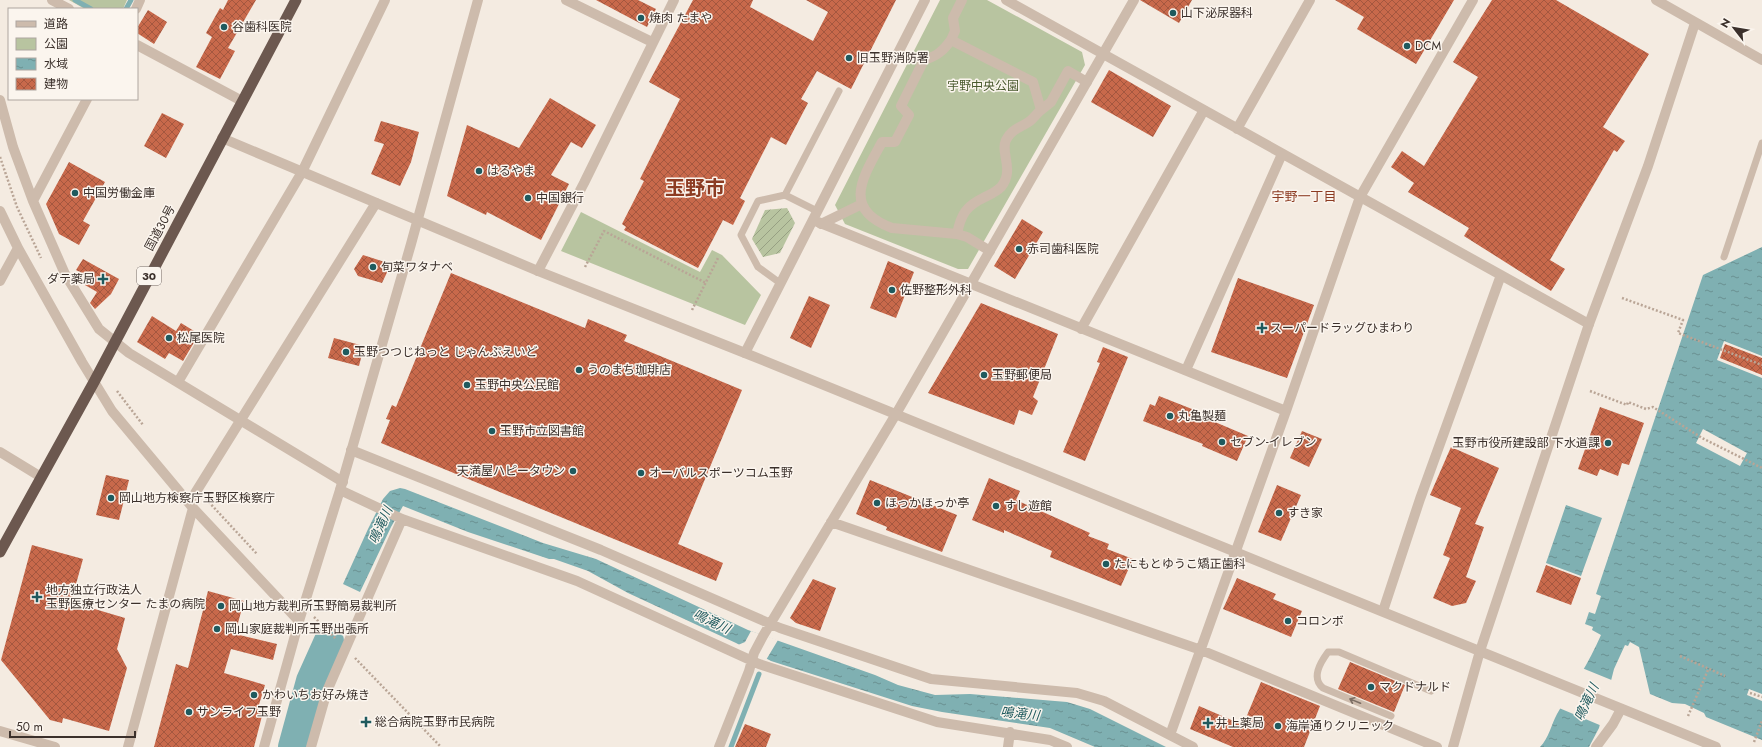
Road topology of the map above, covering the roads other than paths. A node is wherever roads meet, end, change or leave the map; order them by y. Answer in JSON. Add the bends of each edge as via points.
{"nodes":[{"id":1,"x":52,"y":0,"type":"edge"},
{"id":2,"x":296,"y":0,"type":"edge"},
{"id":3,"x":385,"y":0,"type":"edge"},
{"id":4,"x":478,"y":0,"type":"edge"},
{"id":5,"x":566,"y":0,"type":"edge"},
{"id":6,"x":674,"y":0,"type":"edge"},
{"id":7,"x":925,"y":0,"type":"edge"},
{"id":8,"x":962,"y":0,"type":"edge"},
{"id":9,"x":1006,"y":0,"type":"edge"},
{"id":10,"x":1134,"y":0,"type":"edge"},
{"id":11,"x":1310,"y":0,"type":"edge"},
{"id":12,"x":1473,"y":0,"type":"edge"},
{"id":13,"x":1656,"y":0,"type":"edge"},
{"id":14,"x":67,"y":8,"type":"edge"},
{"id":15,"x":1695,"y":23,"type":"junction"},
{"id":16,"x":951,"y":40,"type":"junction"},
{"id":17,"x":652,"y":42,"type":"junction"},
{"id":18,"x":138,"y":47,"type":"edge"},
{"id":19,"x":1103,"y":54,"type":"junction"},
{"id":20,"x":1761,"y":57,"type":"edge"},
{"id":21,"x":1087,"y":82,"type":"junction"},
{"id":22,"x":839,"y":91,"type":"dead end"},
{"id":23,"x":0,"y":100,"type":"edge"},
{"id":24,"x":86,"y":100,"type":"edge"},
{"id":25,"x":242,"y":101,"type":"junction"},
{"id":26,"x":1041,"y":110,"type":"junction"},
{"id":27,"x":1204,"y":110,"type":"junction"},
{"id":28,"x":1237,"y":129,"type":"junction"},
{"id":29,"x":222,"y":138,"type":"junction"},
{"id":30,"x":1762,"y":142,"type":"edge"},
{"id":31,"x":1282,"y":154,"type":"junction"},
{"id":32,"x":302,"y":172,"type":"junction"},
{"id":33,"x":785,"y":195,"type":"junction"},
{"id":34,"x":1360,"y":197,"type":"junction"},
{"id":35,"x":33,"y":201,"type":"junction"},
{"id":36,"x":376,"y":203,"type":"junction"},
{"id":37,"x":862,"y":204,"type":"junction"},
{"id":38,"x":0,"y":211,"type":"edge"},
{"id":39,"x":817,"y":218,"type":"junction"},
{"id":40,"x":417,"y":221,"type":"junction"},
{"id":41,"x":956,"y":234,"type":"junction"},
{"id":42,"x":18,"y":248,"type":"junction"},
{"id":43,"x":990,"y":251,"type":"junction"},
{"id":44,"x":1724,"y":257,"type":"dead end"},
{"id":45,"x":538,"y":271,"type":"junction"},
{"id":46,"x":1501,"y":275,"type":"junction"},
{"id":47,"x":0,"y":281,"type":"edge"},
{"id":48,"x":780,"y":283,"type":"junction"},
{"id":49,"x":970,"y":284,"type":"junction"},
{"id":50,"x":1589,"y":324,"type":"junction"},
{"id":51,"x":1081,"y":328,"type":"junction"},
{"id":52,"x":114,"y":342,"type":"junction"},
{"id":53,"x":745,"y":352,"type":"junction"},
{"id":54,"x":1186,"y":370,"type":"junction"},
{"id":55,"x":94,"y":382,"type":"junction"},
{"id":56,"x":178,"y":382,"type":"junction"},
{"id":57,"x":1286,"y":411,"type":"junction"},
{"id":58,"x":896,"y":414,"type":"junction"},
{"id":59,"x":241,"y":420,"type":"junction"},
{"id":60,"x":351,"y":450,"type":"junction"},
{"id":61,"x":0,"y":452,"type":"edge"},
{"id":62,"x":41,"y":477,"type":"junction"},
{"id":63,"x":341,"y":486,"type":"junction"},
{"id":64,"x":191,"y":505,"type":"junction"},
{"id":65,"x":400,"y":518,"type":"junction"},
{"id":66,"x":831,"y":522,"type":"junction"},
{"id":67,"x":1236,"y":551,"type":"junction"},
{"id":68,"x":0,"y":552,"type":"edge"},
{"id":69,"x":1383,"y":611,"type":"junction"},
{"id":70,"x":299,"y":621,"type":"junction"},
{"id":71,"x":770,"y":624,"type":"junction"},
{"id":72,"x":1201,"y":650,"type":"junction"},
{"id":73,"x":1480,"y":651,"type":"junction"},
{"id":74,"x":753,"y":657,"type":"junction"},
{"id":75,"x":1431,"y":691,"type":"dead end"},
{"id":76,"x":1621,"y":709,"type":"junction"},
{"id":77,"x":1391,"y":716,"type":"dead end"},
{"id":78,"x":0,"y":731,"type":"edge"},
{"id":79,"x":1010,"y":732,"type":"junction"},
{"id":80,"x":1170,"y":735,"type":"junction"},
{"id":81,"x":45,"y":746,"type":"edge"},
{"id":82,"x":55,"y":747,"type":"edge"},
{"id":83,"x":128,"y":747,"type":"edge"},
{"id":84,"x":264,"y":747,"type":"edge"},
{"id":85,"x":311,"y":747,"type":"edge"},
{"id":86,"x":719,"y":747,"type":"edge"},
{"id":87,"x":1008,"y":747,"type":"edge"},
{"id":88,"x":1067,"y":747,"type":"edge"},
{"id":89,"x":1193,"y":747,"type":"edge"},
{"id":90,"x":1438,"y":747,"type":"edge"},
{"id":91,"x":1453,"y":747,"type":"edge"},
{"id":92,"x":1596,"y":747,"type":"edge"},
{"id":93,"x":1716,"y":747,"type":"edge"}],
"edges":[{"from":1,"to":14,"type":"street"},
{"from":2,"to":25,"type":"highway","name":"国道30号","number":"30"},
{"from":3,"to":32,"type":"street"},
{"from":4,"to":40,"type":"street"},
{"from":5,"to":17,"type":"street"},
{"from":6,"to":17,"type":"street"},
{"from":7,"to":39,"type":"street"},
{"from":8,"to":16,"type":"street","via":[[953,18],[956,31]]},
{"from":9,"to":19,"type":"street"},
{"from":10,"to":19,"type":"street"},
{"from":11,"to":28,"type":"street"},
{"from":12,"to":34,"type":"street"},
{"from":13,"to":15,"type":"street"},
{"from":15,"to":20,"type":"street"},
{"from":15,"to":50,"type":"street","via":[[1648,166]]},
{"from":16,"to":26,"type":"street","via":[[1033,82]]},
{"from":16,"to":37,"type":"street","via":[[936,56],[924,60],[901,106],[909,115],[895,142],[882,142],[864,176],[861,187]]},
{"from":17,"to":45,"type":"street"},
{"from":18,"to":25,"type":"street"},
{"from":19,"to":21,"type":"street"},
{"from":19,"to":27,"type":"street"},
{"from":21,"to":26,"type":"street","via":[[1068,71],[1051,102]]},
{"from":21,"to":43,"type":"street"},
{"from":22,"to":33,"type":"lane"},
{"from":23,"to":35,"type":"street","via":[[13,147]]},
{"from":24,"to":35,"type":"street"},
{"from":25,"to":29,"type":"highway","name":"国道30号","number":"30"},
{"from":26,"to":41,"type":"street","via":[[1009,135],[1004,145],[1007,168],[1005,179],[994,193],[978,200],[965,210]]},
{"from":27,"to":28,"type":"street"},
{"from":27,"to":51,"type":"street"},
{"from":28,"to":31,"type":"street"},
{"from":29,"to":32,"type":"street"},
{"from":29,"to":52,"type":"highway","name":"国道30号","number":"30"},
{"from":30,"to":44,"type":"lane"},
{"from":31,"to":34,"type":"street"},
{"from":31,"to":54,"type":"street"},
{"from":32,"to":36,"type":"street"},
{"from":32,"to":56,"type":"street"},
{"from":33,"to":39,"type":"lane"},
{"from":33,"to":48,"type":"lane","via":[[758,201],[741,235],[758,267]]},
{"from":34,"to":46,"type":"street"},
{"from":34,"to":57,"type":"street"},
{"from":35,"to":52,"type":"street","via":[[65,274],[90,317]]},
{"from":36,"to":40,"type":"street"},
{"from":36,"to":59,"type":"street"},
{"from":37,"to":39,"type":"street"},
{"from":37,"to":41,"type":"street","via":[[873,220],[892,228]]},
{"from":38,"to":42,"type":"street"},
{"from":39,"to":48,"type":"street"},
{"from":39,"to":49,"type":"street"},
{"from":40,"to":45,"type":"street"},
{"from":40,"to":60,"type":"street"},
{"from":41,"to":43,"type":"street","via":[[967,237]]},
{"from":42,"to":47,"type":"street"},
{"from":42,"to":55,"type":"street"},
{"from":43,"to":49,"type":"street"},
{"from":45,"to":53,"type":"street"},
{"from":46,"to":50,"type":"street"},
{"from":46,"to":69,"type":"street","via":[[1420,499]]},
{"from":48,"to":53,"type":"street"},
{"from":49,"to":51,"type":"street"},
{"from":49,"to":58,"type":"street"},
{"from":50,"to":73,"type":"street"},
{"from":51,"to":54,"type":"street"},
{"from":52,"to":55,"type":"highway","name":"国道30号","number":"30"},
{"from":52,"to":56,"type":"street"},
{"from":53,"to":58,"type":"street"},
{"from":54,"to":57,"type":"street"},
{"from":55,"to":62,"type":"highway","name":"国道30号","number":"30"},
{"from":55,"to":64,"type":"street","via":[[112,411]]},
{"from":56,"to":59,"type":"street"},
{"from":57,"to":67,"type":"street"},
{"from":58,"to":66,"type":"street"},
{"from":58,"to":67,"type":"street"},
{"from":59,"to":63,"type":"street"},
{"from":59,"to":64,"type":"street"},
{"from":60,"to":63,"type":"street"},
{"from":60,"to":71,"type":"street","via":[[601,550]]},
{"from":61,"to":62,"type":"street"},
{"from":62,"to":68,"type":"highway","name":"国道30号","number":"30"},
{"from":63,"to":65,"type":"street"},
{"from":63,"to":70,"type":"street"},
{"from":64,"to":70,"type":"street"},
{"from":64,"to":83,"type":"street"},
{"from":65,"to":74,"type":"street","via":[[577,580]]},
{"from":65,"to":85,"type":"street","via":[[327,691]]},
{"from":66,"to":71,"type":"street"},
{"from":66,"to":72,"type":"street"},
{"from":67,"to":69,"type":"street"},
{"from":67,"to":72,"type":"street"},
{"from":69,"to":73,"type":"street"},
{"from":70,"to":84,"type":"street"},
{"from":71,"to":74,"type":"street"},
{"from":71,"to":80,"type":"street","via":[[931,679],[1077,693],[1104,701]]},
{"from":72,"to":80,"type":"street"},
{"from":72,"to":90,"type":"street"},
{"from":73,"to":76,"type":"street"},
{"from":73,"to":91,"type":"street"},
{"from":74,"to":79,"type":"street","via":[[937,722]]},
{"from":74,"to":86,"type":"street"},
{"from":77,"to":75,"type":"lane","one_way":true,"via":[[1318,684],[1316,675],[1328,652],[1339,652]]},
{"from":76,"to":92,"type":"street"},
{"from":76,"to":93,"type":"street"},
{"from":78,"to":81,"type":"street"},
{"from":79,"to":87,"type":"street"},
{"from":79,"to":88,"type":"street","via":[[1050,740]]},
{"from":80,"to":89,"type":"street"},
{"from":81,"to":82,"type":"street"}]}
